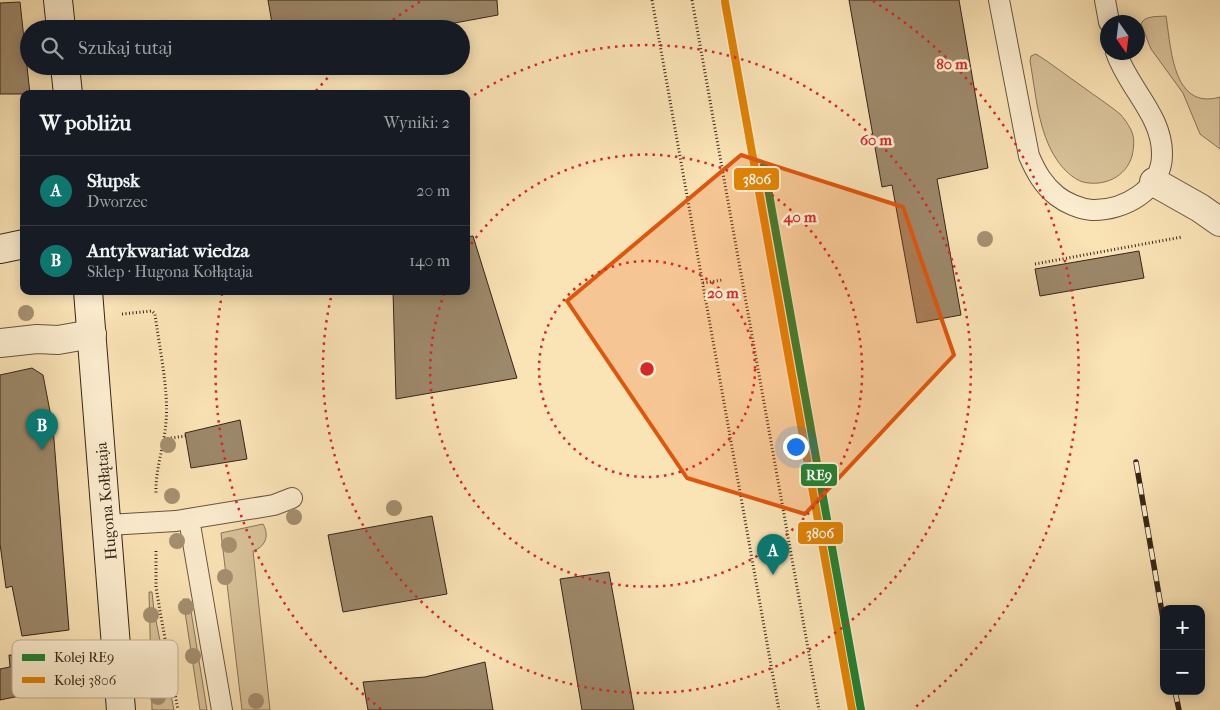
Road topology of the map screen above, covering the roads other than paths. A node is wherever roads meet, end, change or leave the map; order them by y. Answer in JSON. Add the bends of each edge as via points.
{"nodes":[{"id":1,"x":58,"y":0,"type":"edge"},
{"id":2,"x":999,"y":0,"type":"edge"},
{"id":3,"x":1106,"y":0,"type":"edge"},
{"id":4,"x":1109,"y":15,"type":"edge"},
{"id":5,"x":60,"y":20,"type":"edge"},
{"id":6,"x":1120,"y":60,"type":"edge"},
{"id":7,"x":66,"y":75,"type":"edge"},
{"id":8,"x":68,"y":90,"type":"edge"},
{"id":9,"x":1154,"y":182,"type":"junction"},
{"id":10,"x":1220,"y":222,"type":"edge"},
{"id":11,"x":20,"y":245,"type":"edge"},
{"id":12,"x":0,"y":249,"type":"edge"},
{"id":13,"x":88,"y":295,"type":"edge"},
{"id":14,"x":92,"y":334,"type":"junction"},
{"id":15,"x":0,"y":343,"type":"edge"},
{"id":16,"x":292,"y":498,"type":"dead end"},
{"id":17,"x":189,"y":519,"type":"junction"},
{"id":18,"x":108,"y":525,"type":"junction"},
{"id":19,"x":116,"y":640,"type":"edge"},
{"id":20,"x":222,"y":710,"type":"edge"}],
"edges":[{"from":1,"to":5,"type":"street"},
{"from":2,"to":9,"type":"lane","via":[[1030,156],[1048,188],[1068,203],[1091,210],[1110,209],[1138,197]]},
{"from":3,"to":4,"type":"lane"},
{"from":6,"to":9,"type":"lane","via":[[1152,116],[1160,138],[1162,156]]},
{"from":7,"to":8,"type":"street"},
{"from":9,"to":10,"type":"street"},
{"from":11,"to":12,"type":"street"},
{"from":13,"to":14,"type":"street","name":"Hugona Kołłątaja"},
{"from":14,"to":15,"type":"street","via":[[58,340]]},
{"from":14,"to":18,"type":"street","name":"Hugona Kołłątaja"},
{"from":16,"to":17,"type":"lane","via":[[274,505]]},
{"from":17,"to":18,"type":"lane"},
{"from":17,"to":20,"type":"lane"},
{"from":18,"to":19,"type":"street","name":"Hugona Kołłątaja"}]}
